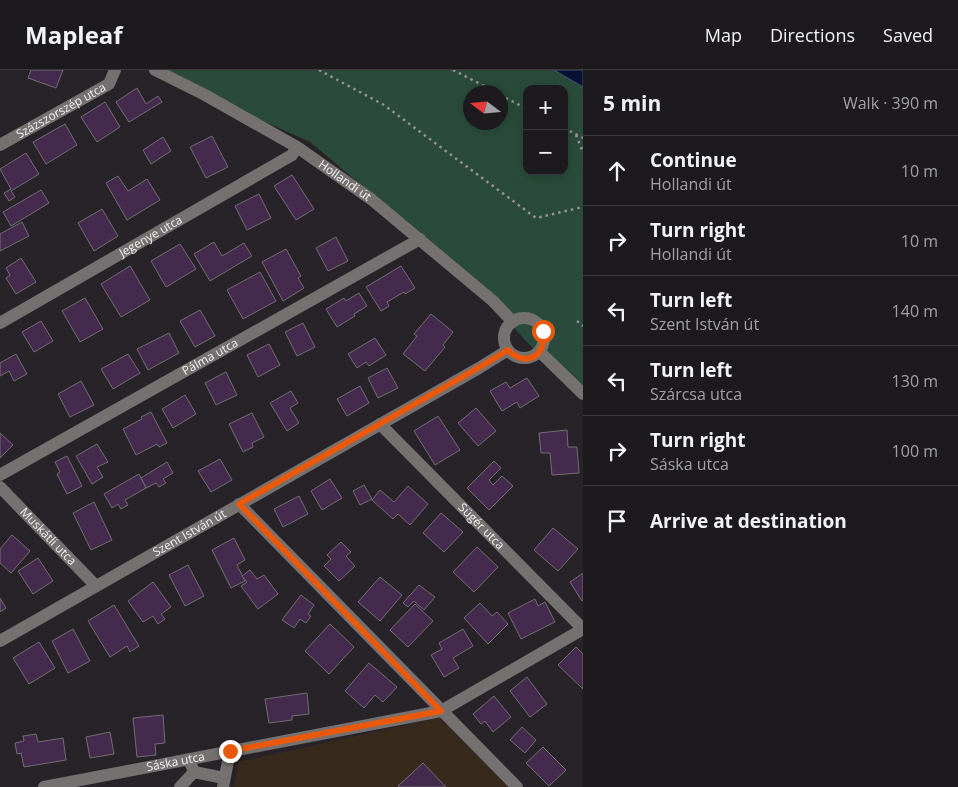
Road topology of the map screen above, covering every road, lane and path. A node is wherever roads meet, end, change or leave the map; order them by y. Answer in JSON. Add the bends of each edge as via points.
{"nodes":[{"id":1,"x":115,"y":70,"type":"edge"},
{"id":2,"x":155,"y":70,"type":"edge"},
{"id":3,"x":319,"y":70,"type":"edge"},
{"id":4,"x":453,"y":70,"type":"edge"},
{"id":5,"x":482,"y":85,"type":"edge"},
{"id":6,"x":508,"y":99,"type":"edge"},
{"id":7,"x":523,"y":107,"type":"edge"},
{"id":8,"x":568,"y":130,"type":"edge"},
{"id":9,"x":575,"y":134,"type":"junction"},
{"id":10,"x":583,"y":138,"type":"edge"},
{"id":11,"x":0,"y":145,"type":"edge"},
{"id":12,"x":297,"y":147,"type":"junction"},
{"id":13,"x":583,"y":152,"type":"edge"},
{"id":14,"x":583,"y":207,"type":"edge"},
{"id":15,"x":420,"y":239,"type":"junction"},
{"id":16,"x":577,"y":321,"type":"dead end"},
{"id":17,"x":513,"y":322,"type":"junction"},
{"id":18,"x":0,"y":323,"type":"edge"},
{"id":19,"x":583,"y":326,"type":"edge"},
{"id":20,"x":508,"y":350,"type":"junction"},
{"id":21,"x":540,"y":352,"type":"junction"},
{"id":22,"x":583,"y":394,"type":"edge"},
{"id":23,"x":380,"y":424,"type":"junction"},
{"id":24,"x":0,"y":475,"type":"edge"},
{"id":25,"x":0,"y":487,"type":"edge"},
{"id":26,"x":239,"y":504,"type":"junction"},
{"id":27,"x":96,"y":586,"type":"junction"},
{"id":28,"x":583,"y":629,"type":"edge"},
{"id":29,"x":0,"y":641,"type":"edge"},
{"id":30,"x":441,"y":711,"type":"junction"},
{"id":31,"x":230,"y":751,"type":"junction"},
{"id":32,"x":189,"y":759,"type":"junction"},
{"id":33,"x":194,"y":772,"type":"junction"},
{"id":34,"x":223,"y":782,"type":"edge"},
{"id":35,"x":44,"y":787,"type":"edge"},
{"id":36,"x":180,"y":787,"type":"edge"},
{"id":37,"x":517,"y":787,"type":"edge"}],
"edges":[{"from":1,"to":11,"type":"street","name":"Százszorszép utca","via":[[109,84]]},
{"from":2,"to":12,"type":"street","name":"Hollandi út"},
{"from":3,"to":14,"type":"path","via":[[384,105],[536,218]]},
{"from":4,"to":5,"type":"path"},
{"from":6,"to":7,"type":"path"},
{"from":8,"to":9,"type":"path"},
{"from":9,"to":10,"type":"path"},
{"from":9,"to":13,"type":"path"},
{"from":12,"to":15,"type":"street","name":"Hollandi út","via":[[371,199]]},
{"from":12,"to":18,"type":"street","name":"Jegenye utca","via":[[292,155]]},
{"from":15,"to":17,"type":"street","name":"Hollandi út"},
{"from":15,"to":24,"type":"street","name":"Pálma utca"},
{"from":16,"to":19,"type":"path"},
{"from":17,"to":20,"type":"street","via":[[505,332]]},
{"from":17,"to":21,"type":"street","via":[[529,319],[538,323],[544,337]]},
{"from":20,"to":21,"type":"street","via":[[524,358]]},
{"from":20,"to":23,"type":"street","name":"Szent István út"},
{"from":21,"to":22,"type":"street"},
{"from":23,"to":26,"type":"street","name":"Szent István út"},
{"from":23,"to":28,"type":"street","name":"Sügér utca"},
{"from":25,"to":27,"type":"street","name":"Muskátli utca"},
{"from":26,"to":27,"type":"street","name":"Szent István út"},
{"from":26,"to":30,"type":"street"},
{"from":27,"to":29,"type":"street","name":"Szent István út"},
{"from":28,"to":30,"type":"street","name":"Sáska utca"},
{"from":30,"to":31,"type":"street","name":"Sáska utca"},
{"from":30,"to":37,"type":"street"},
{"from":31,"to":32,"type":"street","name":"Sáska utca"},
{"from":31,"to":34,"type":"street"},
{"from":32,"to":33,"type":"street"},
{"from":32,"to":35,"type":"street","name":"Sáska utca"},
{"from":33,"to":34,"type":"street"},
{"from":33,"to":36,"type":"street"}]}
